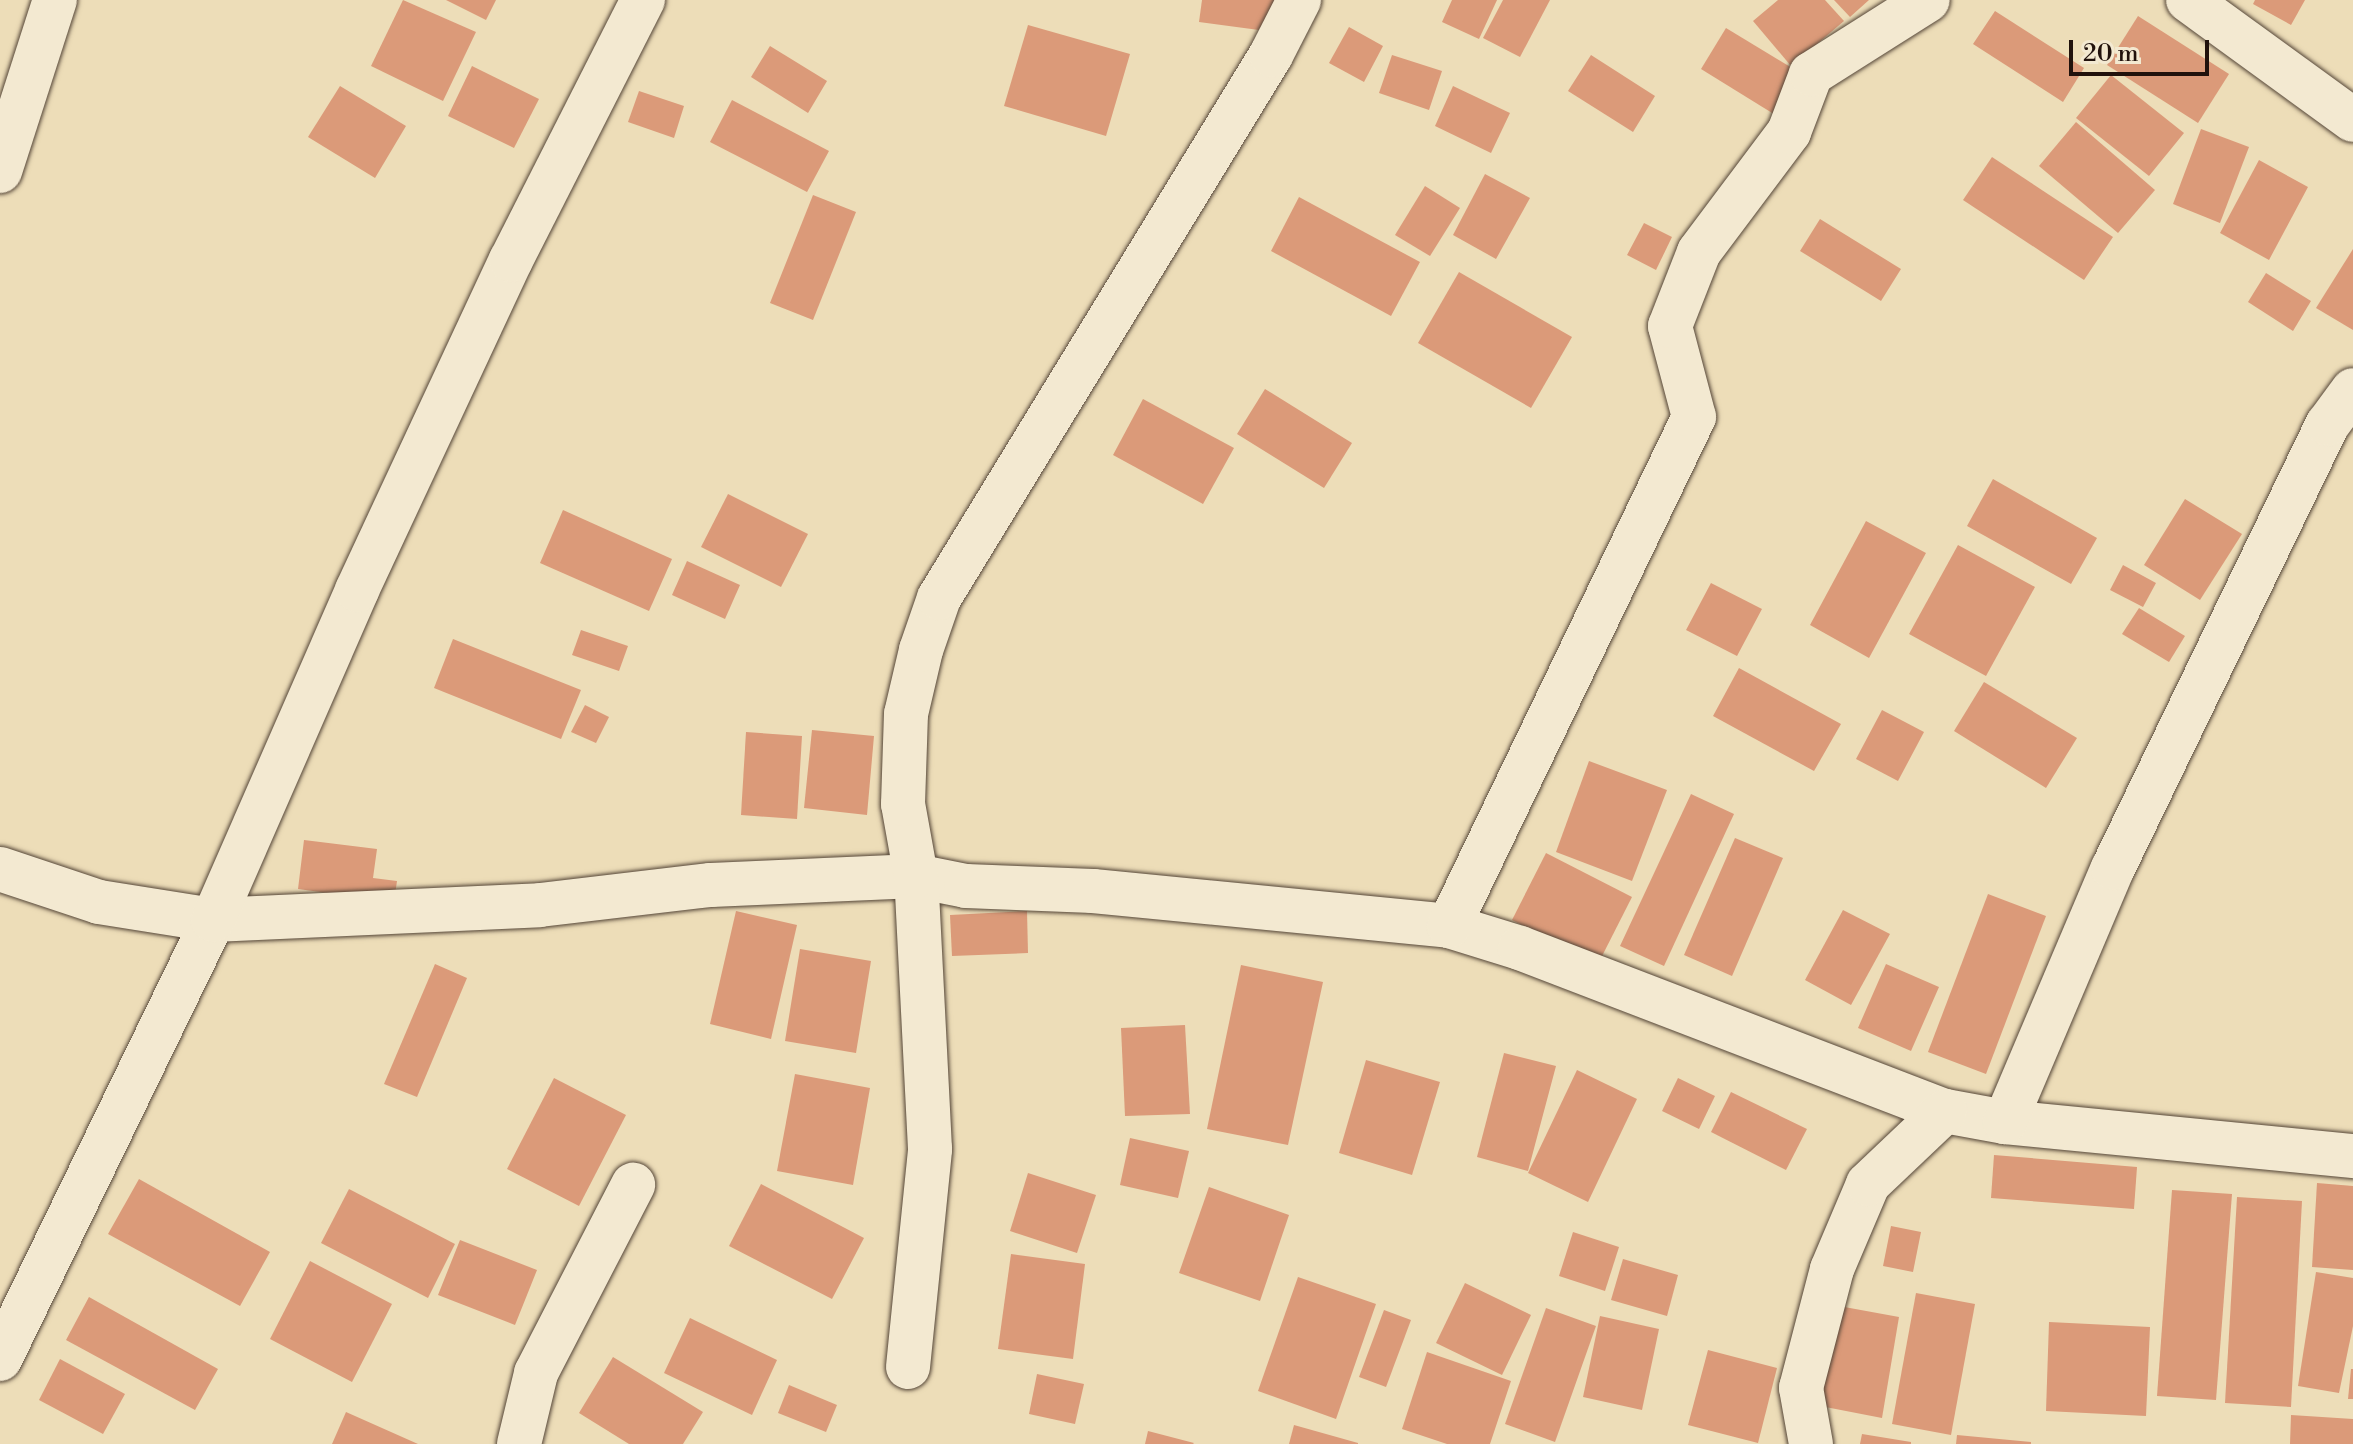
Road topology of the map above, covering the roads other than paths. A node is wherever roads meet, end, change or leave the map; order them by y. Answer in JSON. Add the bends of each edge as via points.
{"nodes":[{"id":1,"x":55,"y":0,"type":"edge"},
{"id":2,"x":643,"y":0,"type":"edge"},
{"id":3,"x":1299,"y":0,"type":"edge"},
{"id":4,"x":1928,"y":0,"type":"edge"},
{"id":5,"x":2188,"y":0,"type":"edge"},
{"id":6,"x":2353,"y":120,"type":"edge"},
{"id":7,"x":0,"y":171,"type":"edge"},
{"id":8,"x":2353,"y":390,"type":"edge"},
{"id":9,"x":0,"y":869,"type":"edge"},
{"id":10,"x":916,"y":876,"type":"junction"},
{"id":11,"x":213,"y":920,"type":"junction"},
{"id":12,"x":1449,"y":926,"type":"junction"},
{"id":13,"x":1945,"y":1111,"type":"junction"},
{"id":14,"x":2005,"y":1122,"type":"junction"},
{"id":15,"x":2353,"y":1156,"type":"edge"},
{"id":16,"x":633,"y":1185,"type":"dead end"},
{"id":17,"x":0,"y":1359,"type":"edge"},
{"id":18,"x":908,"y":1367,"type":"dead end"},
{"id":19,"x":519,"y":1444,"type":"edge"},
{"id":20,"x":1811,"y":1444,"type":"edge"}],
"edges":[{"from":1,"to":7,"type":"street"},
{"from":2,"to":11,"type":"street","via":[[498,289],[357,590]]},
{"from":3,"to":10,"type":"street","via":[[1271,55],[939,598],[906,714],[903,804]]},
{"from":4,"to":12,"type":"street","via":[[1811,74],[1789,132],[1699,252],[1670,326],[1694,417]]},
{"from":5,"to":6,"type":"street"},
{"from":8,"to":14,"type":"street","via":[[2328,424],[2113,868]]},
{"from":9,"to":11,"type":"street","via":[[99,902]]},
{"from":10,"to":11,"type":"street","via":[[711,885],[540,905]]},
{"from":10,"to":12,"type":"street","via":[[966,886],[1093,891]]},
{"from":10,"to":18,"type":"street","via":[[930,1149]]},
{"from":11,"to":17,"type":"street"},
{"from":12,"to":13,"type":"street","via":[[1520,948]]},
{"from":13,"to":14,"type":"street"},
{"from":13,"to":20,"type":"street","via":[[1868,1184],[1832,1269],[1801,1388]]},
{"from":14,"to":15,"type":"street"},
{"from":16,"to":19,"type":"street","via":[[536,1373]]}]}
